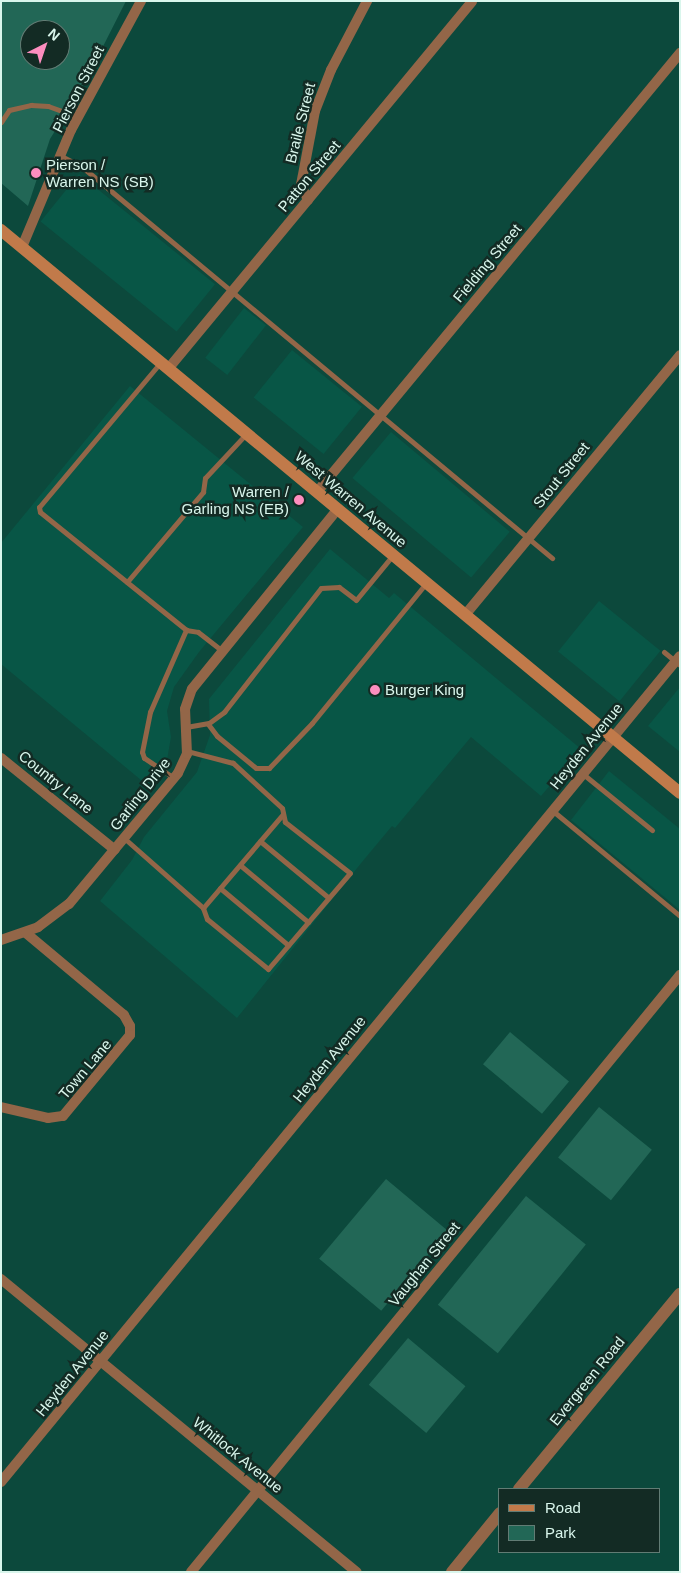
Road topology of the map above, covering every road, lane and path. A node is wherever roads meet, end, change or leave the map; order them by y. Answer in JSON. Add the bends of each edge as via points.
{"nodes":[{"id":1,"x":141,"y":1,"type":"edge"},
{"id":2,"x":368,"y":1,"type":"edge"},
{"id":3,"x":472,"y":1,"type":"edge"},
{"id":4,"x":680,"y":53,"type":"edge"},
{"id":5,"x":78,"y":117,"type":"junction"},
{"id":6,"x":1,"y":122,"type":"edge"},
{"id":7,"x":61,"y":156,"type":"junction"},
{"id":8,"x":308,"y":200,"type":"junction"},
{"id":9,"x":1,"y":230,"type":"edge"},
{"id":10,"x":22,"y":247,"type":"junction"},
{"id":11,"x":232,"y":291,"type":"junction"},
{"id":12,"x":680,"y":355,"type":"edge"},
{"id":13,"x":164,"y":366,"type":"junction"},
{"id":14,"x":380,"y":416,"type":"junction"},
{"id":15,"x":246,"y":434,"type":"junction"},
{"id":16,"x":317,"y":492,"type":"junction"},
{"id":17,"x":338,"y":509,"type":"junction"},
{"id":18,"x":528,"y":540,"type":"junction"},
{"id":19,"x":393,"y":555,"type":"junction"},
{"id":20,"x":552,"y":558,"type":"dead end"},
{"id":21,"x":127,"y":582,"type":"junction"},
{"id":22,"x":427,"y":583,"type":"junction"},
{"id":23,"x":465,"y":615,"type":"junction"},
{"id":24,"x":186,"y":630,"type":"junction"},
{"id":25,"x":222,"y":651,"type":"junction"},
{"id":26,"x":664,"y":652,"type":"dead end"},
{"id":27,"x":678,"y":661,"type":"edge"},
{"id":28,"x":208,"y":724,"type":"junction"},
{"id":29,"x":186,"y":727,"type":"junction"},
{"id":30,"x":613,"y":737,"type":"junction"},
{"id":31,"x":187,"y":751,"type":"junction"},
{"id":32,"x":1,"y":758,"type":"edge"},
{"id":33,"x":582,"y":774,"type":"junction"},
{"id":34,"x":174,"y":778,"type":"junction"},
{"id":35,"x":680,"y":793,"type":"edge"},
{"id":36,"x":552,"y":810,"type":"junction"},
{"id":37,"x":283,"y":814,"type":"junction"},
{"id":38,"x":652,"y":830,"type":"dead end"},
{"id":39,"x":124,"y":838,"type":"junction"},
{"id":40,"x":260,"y":841,"type":"junction"},
{"id":41,"x":115,"y":850,"type":"junction"},
{"id":42,"x":240,"y":865,"type":"junction"},
{"id":43,"x":220,"y":888,"type":"junction"},
{"id":44,"x":329,"y":898,"type":"junction"},
{"id":45,"x":203,"y":908,"type":"junction"},
{"id":46,"x":680,"y":916,"type":"edge"},
{"id":47,"x":308,"y":922,"type":"junction"},
{"id":48,"x":26,"y":933,"type":"junction"},
{"id":49,"x":1,"y":940,"type":"edge"},
{"id":50,"x":288,"y":945,"type":"junction"},
{"id":51,"x":680,"y":975,"type":"edge"},
{"id":52,"x":1,"y":1107,"type":"edge"},
{"id":53,"x":1,"y":1279,"type":"edge"},
{"id":54,"x":680,"y":1294,"type":"edge"},
{"id":55,"x":100,"y":1361,"type":"junction"},
{"id":56,"x":1,"y":1482,"type":"edge"},
{"id":57,"x":520,"y":1488,"type":"edge"},
{"id":58,"x":257,"y":1491,"type":"junction"},
{"id":59,"x":498,"y":1515,"type":"edge"},
{"id":60,"x":191,"y":1572,"type":"edge"},
{"id":61,"x":356,"y":1572,"type":"edge"},
{"id":62,"x":452,"y":1572,"type":"edge"}],
"edges":[{"from":1,"to":5,"type":"street","name":"Pierson Street"},
{"from":2,"to":8,"type":"street","name":"Braile Street","via":[[331,70],[315,111],[301,185]]},
{"from":3,"to":8,"type":"street","name":"Patton Street"},
{"from":4,"to":14,"type":"street","name":"Fielding Street"},
{"from":5,"to":6,"type":"lane","via":[[48,106],[31,105],[9,110]]},
{"from":5,"to":7,"type":"street","name":"Pierson Street"},
{"from":7,"to":10,"type":"street","name":"Pierson Street"},
{"from":7,"to":11,"type":"lane","via":[[81,166]]},
{"from":8,"to":11,"type":"street","name":"Patton Street"},
{"from":9,"to":10,"type":"main road","name":"West Warren Avenue"},
{"from":10,"to":13,"type":"main road","name":"West Warren Avenue"},
{"from":11,"to":13,"type":"street","name":"Patton Street"},
{"from":11,"to":14,"type":"lane"},
{"from":12,"to":18,"type":"street","name":"Stout Street"},
{"from":13,"to":15,"type":"main road","name":"West Warren Avenue"},
{"from":13,"to":21,"type":"lane","via":[[39,507],[40,512]]},
{"from":14,"to":16,"type":"street","name":"Fielding Street"},
{"from":14,"to":18,"type":"lane"},
{"from":15,"to":16,"type":"main road","name":"West Warren Avenue"},
{"from":15,"to":21,"type":"lane","via":[[205,478],[203,492]]},
{"from":16,"to":17,"type":"main road","name":"West Warren Avenue"},
{"from":17,"to":19,"type":"main road","name":"West Warren Avenue"},
{"from":17,"to":25,"type":"street","name":"Garling Drive"},
{"from":18,"to":20,"type":"lane"},
{"from":18,"to":23,"type":"street","name":"Stout Street"},
{"from":19,"to":22,"type":"main road","name":"West Warren Avenue"},
{"from":19,"to":28,"type":"lane","via":[[356,600],[338,587],[322,588],[224,712]]},
{"from":21,"to":24,"type":"lane"},
{"from":22,"to":23,"type":"main road","name":"West Warren Avenue"},
{"from":22,"to":28,"type":"lane","via":[[300,738],[269,768],[256,768]]},
{"from":23,"to":30,"type":"main road","name":"West Warren Avenue"},
{"from":24,"to":25,"type":"lane","via":[[198,632]]},
{"from":24,"to":34,"type":"lane","via":[[150,712],[142,752],[144,758]]},
{"from":25,"to":29,"type":"street","name":"Garling Drive","via":[[187,699]]},
{"from":26,"to":27,"type":"lane"},
{"from":27,"to":30,"type":"street","name":"Heyden Avenue"},
{"from":28,"to":29,"type":"lane"},
{"from":29,"to":31,"type":"street","name":"Garling Drive"},
{"from":30,"to":33,"type":"street","name":"Heyden Avenue"},
{"from":30,"to":35,"type":"main road","name":"West Warren Avenue"},
{"from":31,"to":34,"type":"street","name":"Garling Drive"},
{"from":31,"to":37,"type":"lane","via":[[233,763],[282,808]]},
{"from":32,"to":41,"type":"street","name":"Country Lane"},
{"from":33,"to":36,"type":"street","name":"Heyden Avenue"},
{"from":33,"to":38,"type":"lane"},
{"from":34,"to":39,"type":"street","name":"Garling Drive"},
{"from":36,"to":46,"type":"lane"},
{"from":36,"to":55,"type":"street","name":"Heyden Avenue"},
{"from":37,"to":40,"type":"lane"},
{"from":37,"to":44,"type":"lane","via":[[285,822],[350,873]]},
{"from":39,"to":41,"type":"street","name":"Garling Drive"},
{"from":39,"to":45,"type":"lane"},
{"from":40,"to":42,"type":"lane"},
{"from":40,"to":44,"type":"lane"},
{"from":41,"to":48,"type":"street","name":"Garling Drive","via":[[69,904]]},
{"from":42,"to":43,"type":"lane"},
{"from":42,"to":47,"type":"lane"},
{"from":43,"to":45,"type":"lane"},
{"from":43,"to":50,"type":"lane"},
{"from":44,"to":47,"type":"lane"},
{"from":45,"to":50,"type":"lane","via":[[207,919],[268,969]]},
{"from":47,"to":50,"type":"lane"},
{"from":48,"to":49,"type":"street","name":"Garling Drive"},
{"from":48,"to":52,"type":"street","name":"Town Lane","via":[[124,1015],[130,1026],[130,1035],[63,1116],[48,1118]]},
{"from":51,"to":58,"type":"street","name":"Vaughan Street"},
{"from":53,"to":55,"type":"street","name":"Whitlock Avenue"},
{"from":54,"to":57,"type":"street","name":"Evergreen Road"},
{"from":55,"to":56,"type":"street","name":"Heyden Avenue"},
{"from":55,"to":58,"type":"street","name":"Whitlock Avenue"},
{"from":58,"to":60,"type":"street","name":"Vaughan Street"},
{"from":58,"to":61,"type":"street","name":"Whitlock Avenue"},
{"from":59,"to":62,"type":"street"}]}
